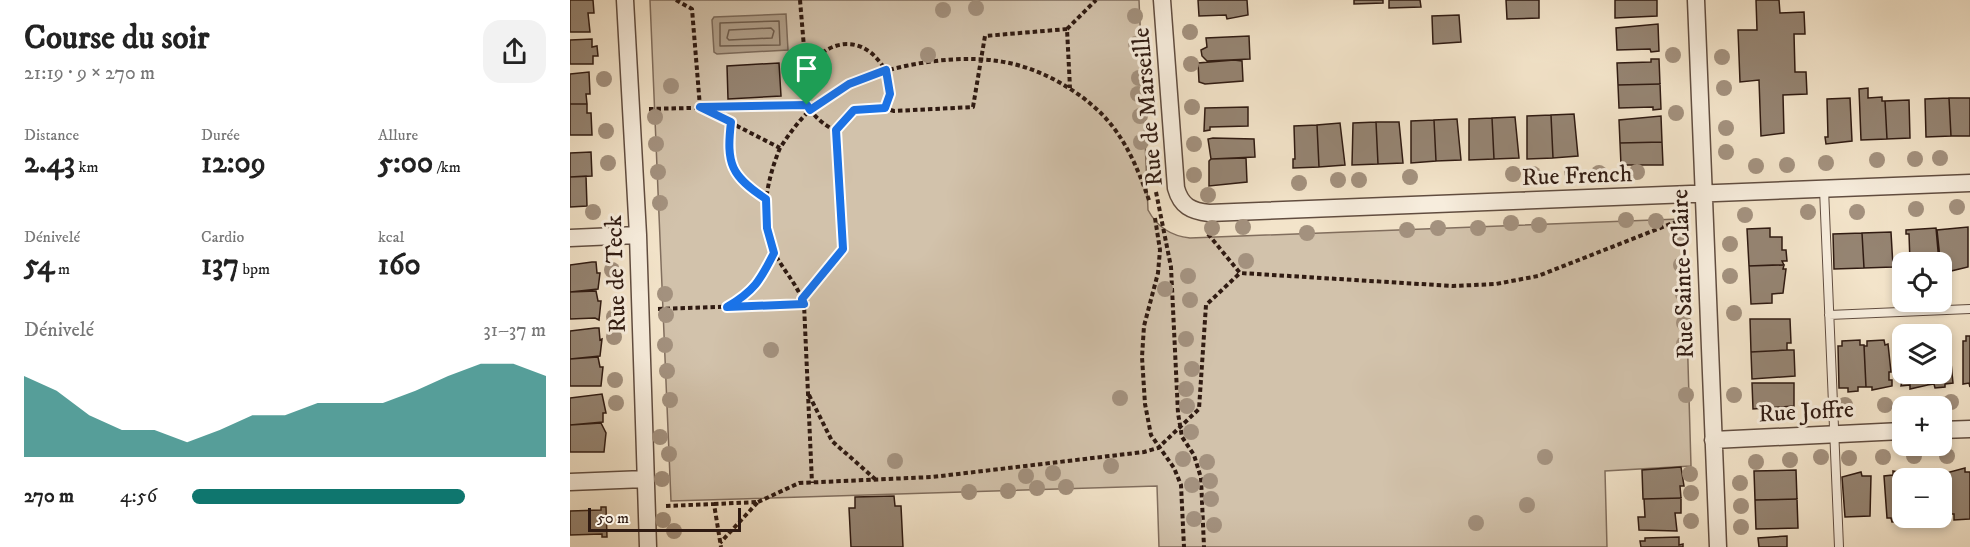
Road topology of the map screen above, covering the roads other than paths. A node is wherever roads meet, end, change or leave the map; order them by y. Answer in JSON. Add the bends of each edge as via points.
{"nodes":[{"id":1,"x":626,"y":0,"type":"edge"},
{"id":2,"x":1162,"y":0,"type":"edge"},
{"id":3,"x":1696,"y":0,"type":"edge"},
{"id":4,"x":1970,"y":183,"type":"edge"},
{"id":5,"x":1824,"y":189,"type":"junction"},
{"id":6,"x":1703,"y":194,"type":"junction"},
{"id":7,"x":1186,"y":207,"type":"joint"},
{"id":8,"x":638,"y":235,"type":"junction"},
{"id":9,"x":570,"y":238,"type":"edge"},
{"id":10,"x":1970,"y":309,"type":"edge"},
{"id":11,"x":1828,"y":315,"type":"junction"},
{"id":12,"x":1970,"y":429,"type":"edge"},
{"id":13,"x":1952,"y":430,"type":"edge"},
{"id":14,"x":1892,"y":431,"type":"edge"},
{"id":15,"x":1833,"y":434,"type":"junction"},
{"id":16,"x":1713,"y":440,"type":"junction"},
{"id":17,"x":645,"y":479,"type":"junction"},
{"id":18,"x":570,"y":482,"type":"edge"},
{"id":19,"x":648,"y":547,"type":"edge"},
{"id":20,"x":1718,"y":547,"type":"edge"},
{"id":21,"x":1839,"y":547,"type":"edge"}],
"edges":[{"from":1,"to":8,"type":"street","name":"Rue de Teck"},
{"from":2,"to":7,"type":"street","name":"Rue de Marseille","via":[[1176,188]]},
{"from":3,"to":6,"type":"street","name":"Rue Sainte-Claire"},
{"from":4,"to":5,"type":"street","name":"Rue French"},
{"from":5,"to":6,"type":"street","name":"Rue French"},
{"from":5,"to":11,"type":"lane"},
{"from":6,"to":7,"type":"street","name":"Rue French","via":[[1209,213]]},
{"from":6,"to":16,"type":"street","name":"Rue Sainte-Claire"},
{"from":8,"to":9,"type":"street"},
{"from":8,"to":17,"type":"street","name":"Rue de Teck"},
{"from":10,"to":11,"type":"lane"},
{"from":11,"to":15,"type":"lane"},
{"from":12,"to":13,"type":"street"},
{"from":14,"to":15,"type":"street","name":"Rue Joffre"},
{"from":15,"to":16,"type":"street","name":"Rue Joffre"},
{"from":15,"to":21,"type":"lane"},
{"from":16,"to":20,"type":"street","name":"Rue Sainte-Claire"},
{"from":17,"to":18,"type":"street"},
{"from":17,"to":19,"type":"street","name":"Rue de Teck"}]}
